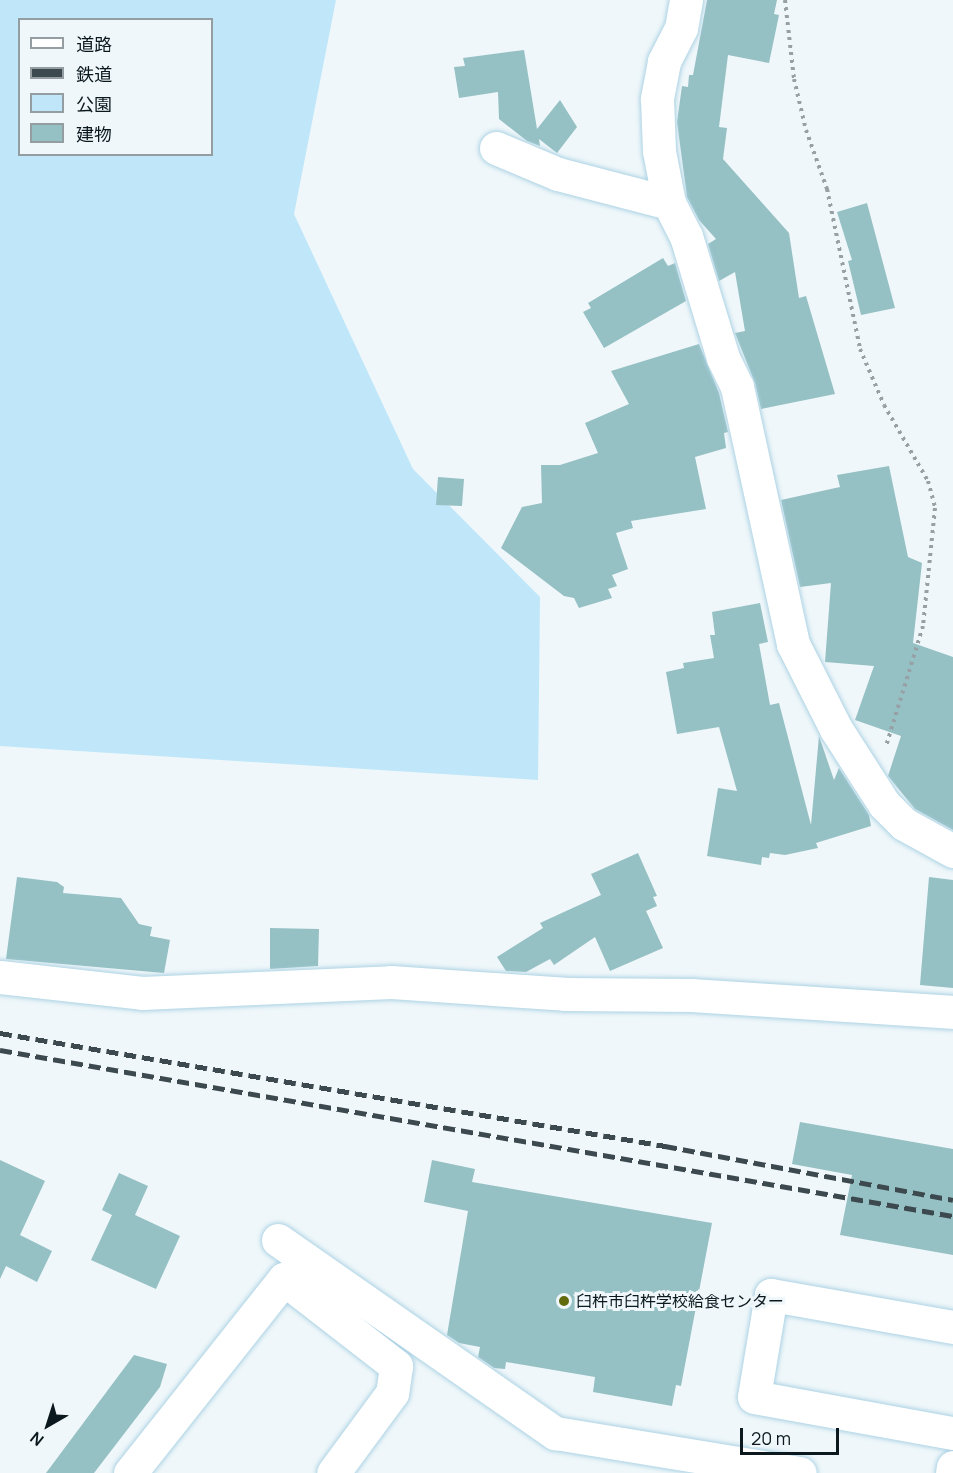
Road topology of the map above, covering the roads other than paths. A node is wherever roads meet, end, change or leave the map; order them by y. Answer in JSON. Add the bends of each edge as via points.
{"nodes":[{"id":1,"x":686,"y":0,"type":"edge"},
{"id":2,"x":496,"y":148,"type":"dead end"},
{"id":3,"x":669,"y":203,"type":"junction"},
{"id":4,"x":953,"y":851,"type":"edge"},
{"id":5,"x":0,"y":977,"type":"edge"},
{"id":6,"x":953,"y":1012,"type":"edge"},
{"id":7,"x":278,"y":1240,"type":"dead end"},
{"id":8,"x":953,"y":1327,"type":"edge"},
{"id":9,"x":953,"y":1433,"type":"edge"},
{"id":10,"x":953,"y":1467,"type":"edge"},
{"id":11,"x":780,"y":1471,"type":"edge"},
{"id":12,"x":130,"y":1473,"type":"edge"},
{"id":13,"x":333,"y":1473,"type":"edge"},
{"id":14,"x":952,"y":1473,"type":"edge"}],
"edges":[{"from":1,"to":3,"type":"street","via":[[681,28],[664,63],[657,99],[659,151]]},
{"from":2,"to":3,"type":"street","via":[[558,174]]},
{"from":3,"to":4,"type":"street","via":[[686,236],[723,358],[737,387],[793,644],[831,718],[884,804],[904,824]]},
{"from":5,"to":6,"type":"street","via":[[142,993],[391,982],[565,994],[692,995]]},
{"from":7,"to":11,"type":"street","via":[[555,1433]]},
{"from":8,"to":9,"type":"street","via":[[771,1295],[754,1397]]},
{"from":10,"to":14,"type":"street"},
{"from":12,"to":13,"type":"street","via":[[284,1279],[396,1366],[392,1393]]}]}
